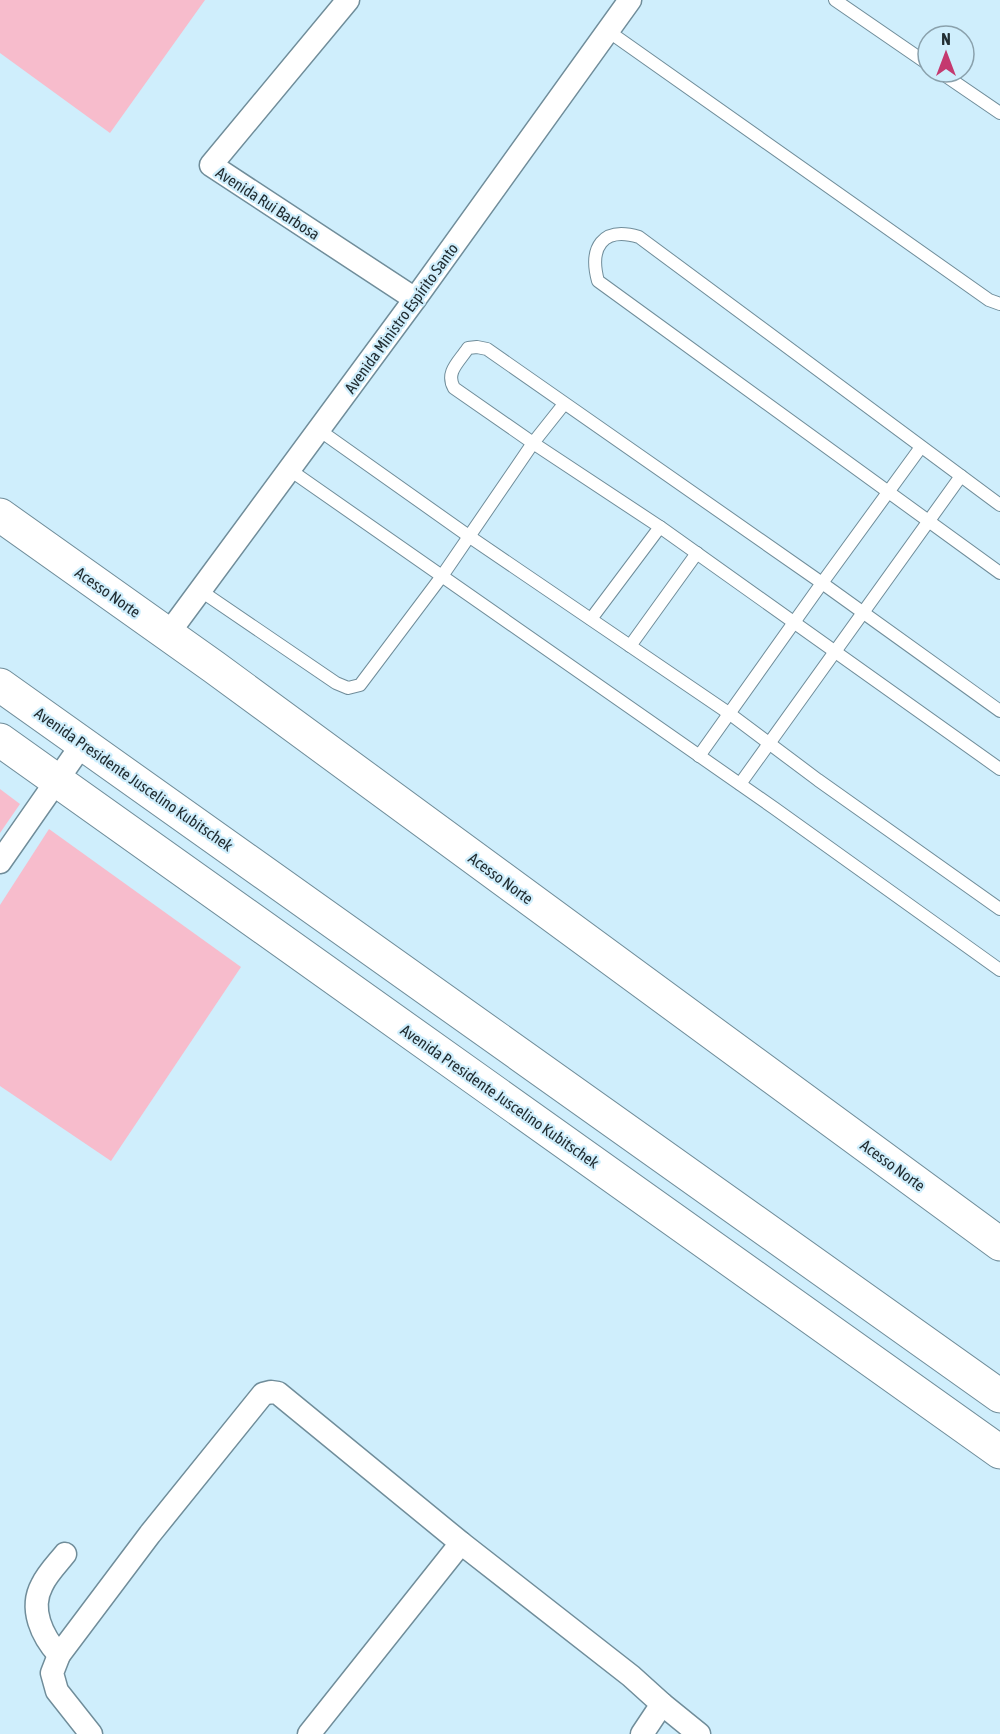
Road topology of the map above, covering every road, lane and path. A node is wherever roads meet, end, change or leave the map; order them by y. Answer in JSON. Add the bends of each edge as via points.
{"nodes":[{"id":1,"x":348,"y":0,"type":"edge"},
{"id":2,"x":630,"y":0,"type":"edge"},
{"id":3,"x":835,"y":0,"type":"edge"},
{"id":4,"x":608,"y":31,"type":"junction"},
{"id":5,"x":916,"y":56,"type":"edge"},
{"id":6,"x":958,"y":84,"type":"edge"},
{"id":7,"x":1000,"y":113,"type":"edge"},
{"id":8,"x":415,"y":300,"type":"junction"},
{"id":9,"x":1000,"y":304,"type":"edge"},
{"id":10,"x":564,"y":404,"type":"junction"},
{"id":11,"x":319,"y":430,"type":"junction"},
{"id":12,"x":533,"y":443,"type":"junction"},
{"id":13,"x":921,"y":447,"type":"junction"},
{"id":14,"x":290,"y":470,"type":"junction"},
{"id":15,"x":961,"y":476,"type":"junction"},
{"id":16,"x":887,"y":493,"type":"junction"},
{"id":17,"x":1000,"y":505,"type":"edge"},
{"id":18,"x":0,"y":515,"type":"edge"},
{"id":19,"x":928,"y":523,"type":"junction"},
{"id":20,"x":660,"y":527,"type":"junction"},
{"id":21,"x":470,"y":537,"type":"junction"},
{"id":22,"x":697,"y":553,"type":"junction"},
{"id":23,"x":1000,"y":573,"type":"edge"},
{"id":24,"x":442,"y":576,"type":"junction"},
{"id":25,"x":822,"y":583,"type":"junction"},
{"id":26,"x":201,"y":591,"type":"junction"},
{"id":27,"x":862,"y":612,"type":"junction"},
{"id":28,"x":591,"y":619,"type":"junction"},
{"id":29,"x":794,"y":622,"type":"junction"},
{"id":30,"x":168,"y":634,"type":"junction"},
{"id":31,"x":630,"y":646,"type":"junction"},
{"id":32,"x":836,"y":651,"type":"junction"},
{"id":33,"x":0,"y":685,"type":"edge"},
{"id":34,"x":1000,"y":711,"type":"edge"},
{"id":35,"x":730,"y":714,"type":"junction"},
{"id":36,"x":0,"y":740,"type":"edge"},
{"id":37,"x":83,"y":743,"type":"junction"},
{"id":38,"x":770,"y":744,"type":"junction"},
{"id":39,"x":699,"y":756,"type":"junction"},
{"id":40,"x":1000,"y":770,"type":"edge"},
{"id":41,"x":57,"y":780,"type":"junction"},
{"id":42,"x":740,"y":784,"type":"junction"},
{"id":43,"x":0,"y":862,"type":"edge"},
{"id":44,"x":1000,"y":909,"type":"edge"},
{"id":45,"x":1000,"y":970,"type":"edge"},
{"id":46,"x":1000,"y":1244,"type":"edge"},
{"id":47,"x":1000,"y":1396,"type":"edge"},
{"id":48,"x":1000,"y":1452,"type":"edge"},
{"id":49,"x":461,"y":1543,"type":"junction"},
{"id":50,"x":65,"y":1554,"type":"dead end"},
{"id":51,"x":59,"y":1655,"type":"junction"},
{"id":52,"x":662,"y":1704,"type":"junction"},
{"id":53,"x":86,"y":1733,"type":"edge"},
{"id":54,"x":309,"y":1734,"type":"edge"},
{"id":55,"x":642,"y":1734,"type":"edge"},
{"id":56,"x":699,"y":1734,"type":"edge"}],
"edges":[{"from":1,"to":8,"type":"street","name":"Avenida Rui Barbosa","via":[[211,165]]},
{"from":2,"to":4,"type":"street","name":"Avenida Ministro Espírito Santo"},
{"from":3,"to":5,"type":"lane"},
{"from":4,"to":8,"type":"street","name":"Avenida Ministro Espírito Santo"},
{"from":4,"to":9,"type":"lane","via":[[989,300]]},
{"from":6,"to":7,"type":"lane"},
{"from":8,"to":11,"type":"street","name":"Avenida Ministro Espírito Santo"},
{"from":10,"to":12,"type":"lane"},
{"from":10,"to":12,"type":"lane","via":[[487,349],[468,348],[450,375],[454,388]]},
{"from":10,"to":25,"type":"lane"},
{"from":11,"to":14,"type":"street","name":"Avenida Ministro Espírito Santo"},
{"from":11,"to":21,"type":"lane"},
{"from":12,"to":20,"type":"lane"},
{"from":12,"to":21,"type":"lane"},
{"from":13,"to":15,"type":"lane"},
{"from":13,"to":16,"type":"lane"},
{"from":13,"to":16,"type":"lane","via":[[639,237],[623,232],[598,246],[594,264],[598,281]]},
{"from":14,"to":24,"type":"lane"},
{"from":14,"to":26,"type":"street","name":"Avenida Ministro Espírito Santo"},
{"from":15,"to":17,"type":"lane"},
{"from":15,"to":19,"type":"lane"},
{"from":16,"to":19,"type":"lane"},
{"from":16,"to":25,"type":"lane"},
{"from":18,"to":30,"type":"main road","name":"Acesso Norte"},
{"from":19,"to":23,"type":"lane"},
{"from":19,"to":27,"type":"lane"},
{"from":20,"to":22,"type":"lane"},
{"from":20,"to":28,"type":"lane"},
{"from":21,"to":24,"type":"lane"},
{"from":21,"to":28,"type":"lane"},
{"from":22,"to":29,"type":"lane"},
{"from":22,"to":31,"type":"lane"},
{"from":24,"to":26,"type":"lane","via":[[360,685],[348,688]]},
{"from":24,"to":39,"type":"lane"},
{"from":25,"to":27,"type":"lane"},
{"from":25,"to":29,"type":"lane"},
{"from":26,"to":30,"type":"street","name":"Avenida Ministro Espírito Santo"},
{"from":27,"to":32,"type":"lane"},
{"from":27,"to":34,"type":"lane"},
{"from":28,"to":31,"type":"lane"},
{"from":29,"to":32,"type":"lane"},
{"from":29,"to":35,"type":"lane"},
{"from":30,"to":46,"type":"main road","name":"Acesso Norte"},
{"from":31,"to":35,"type":"lane"},
{"from":32,"to":38,"type":"lane"},
{"from":32,"to":40,"type":"lane"},
{"from":33,"to":37,"type":"main road","name":"Avenida Presidente Juscelino Kubitschek"},
{"from":35,"to":38,"type":"lane"},
{"from":35,"to":39,"type":"lane"},
{"from":36,"to":41,"type":"main road","name":"Avenida Presidente Juscelino Kubitschek"},
{"from":37,"to":41,"type":"street"},
{"from":37,"to":47,"type":"main road","name":"Avenida Presidente Juscelino Kubitschek"},
{"from":38,"to":42,"type":"lane"},
{"from":38,"to":44,"type":"lane"},
{"from":39,"to":42,"type":"lane"},
{"from":41,"to":43,"type":"street"},
{"from":41,"to":48,"type":"main road","name":"Avenida Presidente Juscelino Kubitschek"},
{"from":42,"to":45,"type":"lane"},
{"from":49,"to":51,"type":"street","via":[[278,1393],[263,1394]]},
{"from":49,"to":52,"type":"street"},
{"from":49,"to":54,"type":"street"},
{"from":50,"to":51,"type":"street","via":[[42,1585],[35,1603],[47,1642]]},
{"from":51,"to":53,"type":"street","via":[[52,1673],[57,1691]]},
{"from":52,"to":55,"type":"street"},
{"from":52,"to":56,"type":"street"}]}
